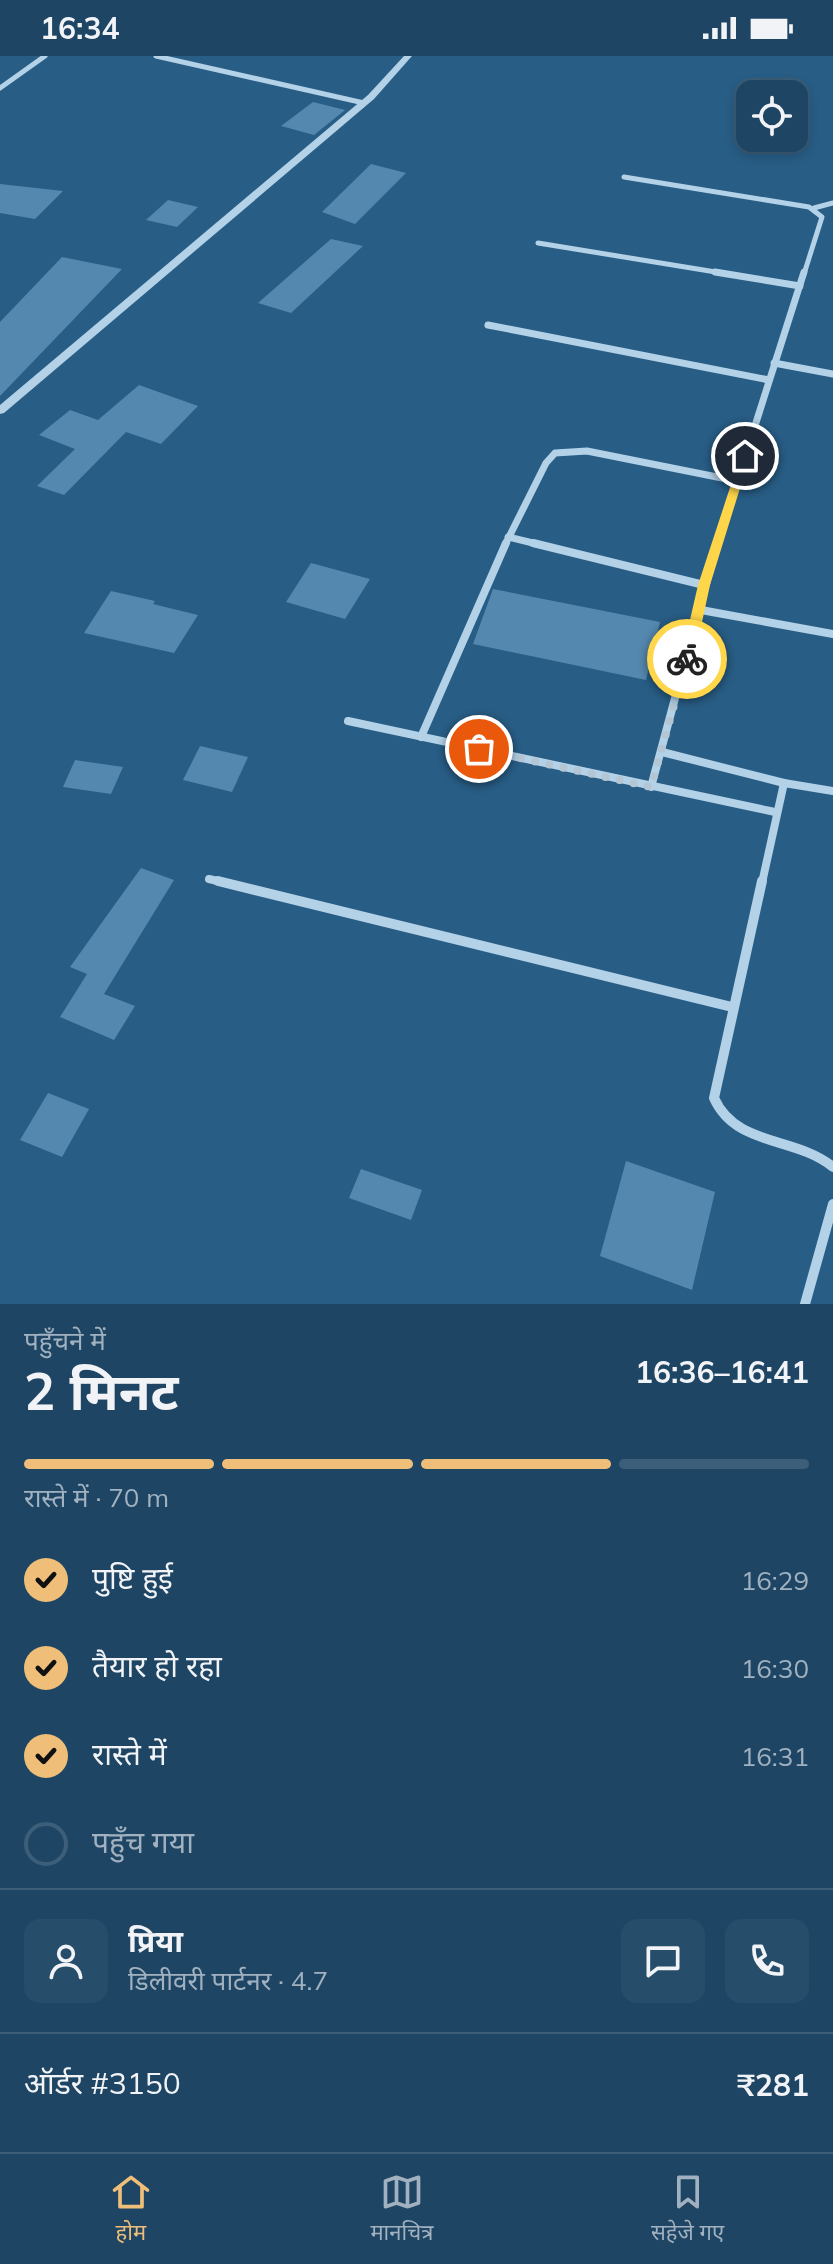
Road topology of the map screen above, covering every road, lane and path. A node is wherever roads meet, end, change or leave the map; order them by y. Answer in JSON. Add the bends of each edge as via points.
{"nodes":[{"id":1,"x":45,"y":56,"type":"edge"},
{"id":2,"x":156,"y":56,"type":"edge"},
{"id":3,"x":408,"y":56,"type":"edge"},
{"id":4,"x":0,"y":88,"type":"edge"},
{"id":5,"x":364,"y":103,"type":"junction"},
{"id":6,"x":624,"y":177,"type":"dead end"},
{"id":7,"x":833,"y":203,"type":"edge"},
{"id":8,"x":814,"y":208,"type":"junction"},
{"id":9,"x":538,"y":243,"type":"dead end"},
{"id":10,"x":800,"y":286,"type":"junction"},
{"id":11,"x":488,"y":325,"type":"dead end"},
{"id":12,"x":774,"y":363,"type":"junction"},
{"id":13,"x":833,"y":374,"type":"edge"},
{"id":14,"x":769,"y":380,"type":"junction"},
{"id":15,"x":0,"y":411,"type":"edge"},
{"id":16,"x":737,"y":481,"type":"junction"},
{"id":17,"x":508,"y":537,"type":"junction"},
{"id":18,"x":704,"y":585,"type":"junction"},
{"id":19,"x":701,"y":610,"type":"junction"},
{"id":20,"x":833,"y":634,"type":"edge"},
{"id":21,"x":348,"y":721,"type":"dead end"},
{"id":22,"x":421,"y":737,"type":"junction"},
{"id":23,"x":662,"y":752,"type":"junction"},
{"id":24,"x":784,"y":783,"type":"junction"},
{"id":25,"x":651,"y":787,"type":"junction"},
{"id":26,"x":833,"y":791,"type":"edge"},
{"id":27,"x":775,"y":812,"type":"junction"},
{"id":28,"x":209,"y":879,"type":"dead end"},
{"id":29,"x":732,"y":1007,"type":"junction"},
{"id":30,"x":833,"y":1167,"type":"edge"},
{"id":31,"x":833,"y":1204,"type":"edge"},
{"id":32,"x":805,"y":1304,"type":"edge"}],
"edges":[{"from":1,"to":4,"type":"street"},
{"from":2,"to":5,"type":"street"},
{"from":3,"to":5,"type":"street"},
{"from":5,"to":15,"type":"street"},
{"from":6,"to":8,"type":"street"},
{"from":7,"to":8,"type":"street"},
{"from":8,"to":10,"type":"street","via":[[822,217]]},
{"from":9,"to":10,"type":"street"},
{"from":10,"to":12,"type":"street"},
{"from":11,"to":14,"type":"street"},
{"from":12,"to":13,"type":"street"},
{"from":12,"to":14,"type":"street"},
{"from":14,"to":16,"type":"street"},
{"from":16,"to":17,"type":"street","via":[[568,450],[555,453]]},
{"from":16,"to":18,"type":"street"},
{"from":17,"to":18,"type":"street"},
{"from":17,"to":22,"type":"street"},
{"from":18,"to":19,"type":"street"},
{"from":19,"to":20,"type":"street"},
{"from":19,"to":23,"type":"street"},
{"from":21,"to":22,"type":"street"},
{"from":22,"to":25,"type":"street"},
{"from":23,"to":24,"type":"street"},
{"from":23,"to":25,"type":"street"},
{"from":24,"to":26,"type":"street"},
{"from":24,"to":27,"type":"street"},
{"from":25,"to":27,"type":"street"},
{"from":27,"to":29,"type":"street"},
{"from":28,"to":29,"type":"street"},
{"from":29,"to":30,"type":"street","via":[[714,1098],[717,1112],[734,1128],[811,1152]]},
{"from":31,"to":32,"type":"street"}]}
